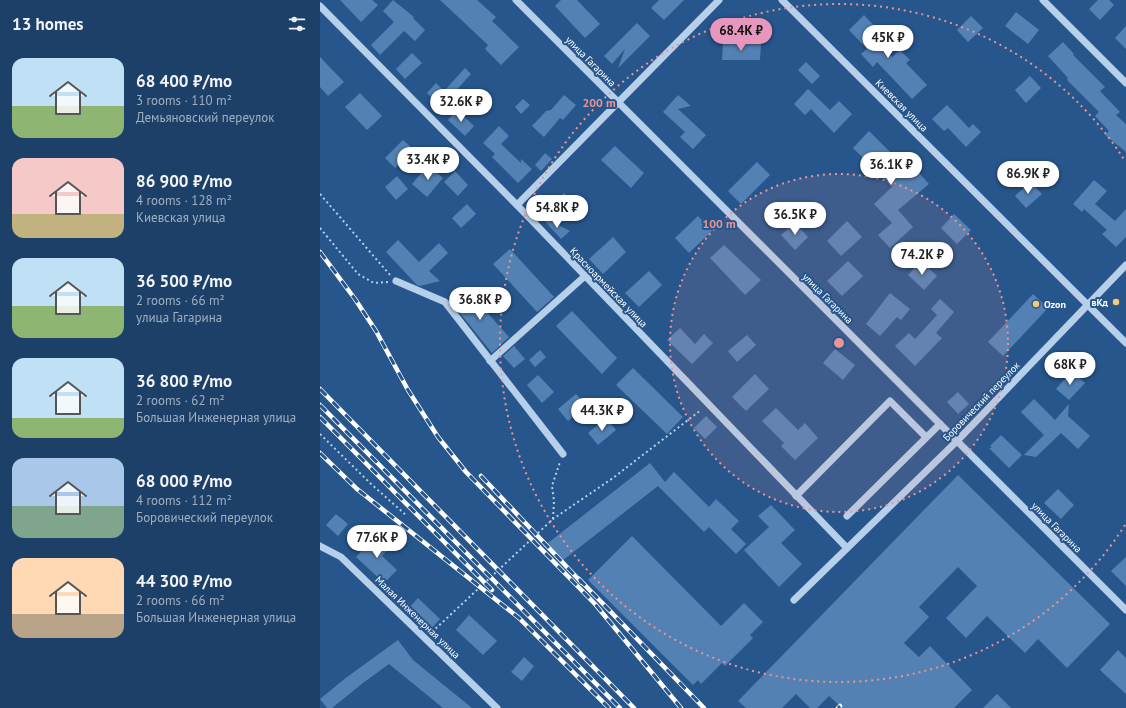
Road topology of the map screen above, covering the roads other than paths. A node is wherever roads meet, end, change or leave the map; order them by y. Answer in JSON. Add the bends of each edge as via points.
{"nodes":[{"id":1,"x":516,"y":0,"type":"edge"},
{"id":2,"x":719,"y":0,"type":"edge"},
{"id":3,"x":782,"y":0,"type":"edge"},
{"id":4,"x":1043,"y":0,"type":"edge"},
{"id":5,"x":320,"y":6,"type":"edge"},
{"id":6,"x":1126,"y":83,"type":"edge"},
{"id":7,"x":618,"y":103,"type":"junction"},
{"id":8,"x":517,"y":205,"type":"junction"},
{"id":9,"x":1126,"y":265,"type":"edge"},
{"id":10,"x":584,"y":276,"type":"junction"},
{"id":11,"x":396,"y":282,"type":"road end"},
{"id":12,"x":1088,"y":304,"type":"junction"},
{"id":13,"x":1126,"y":343,"type":"edge"},
{"id":14,"x":490,"y":361,"type":"junction"},
{"id":15,"x":940,"y":424,"type":"junction"},
{"id":16,"x":926,"y":437,"type":"junction"},
{"id":17,"x":957,"y":441,"type":"junction"},
{"id":18,"x":562,"y":454,"type":"road end"},
{"id":19,"x":796,"y":496,"type":"junction"},
{"id":20,"x":848,"y":516,"type":"dead end"},
{"id":21,"x":320,"y":546,"type":"edge"},
{"id":22,"x":847,"y":548,"type":"junction"},
{"id":23,"x":794,"y":600,"type":"dead end"},
{"id":24,"x":1126,"y":610,"type":"edge"},
{"id":25,"x":497,"y":708,"type":"edge"}],
"edges":[{"from":1,"to":7,"type":"street","name":"улица Гагарина"},
{"from":2,"to":7,"type":"street"},
{"from":3,"to":12,"type":"street","name":"Киевская улица"},
{"from":4,"to":6,"type":"street"},
{"from":5,"to":8,"type":"street","name":"Красноармейская улица"},
{"from":7,"to":8,"type":"street"},
{"from":7,"to":15,"type":"street","name":"улица Гагарина"},
{"from":8,"to":10,"type":"street","name":"Красноармейская улица"},
{"from":9,"to":12,"type":"street","name":"Боровический переулок"},
{"from":10,"to":14,"type":"street"},
{"from":10,"to":19,"type":"street","name":"Красноармейская улица"},
{"from":11,"to":14,"type":"street","via":[[445,302]]},
{"from":12,"to":13,"type":"street","name":"Киевская улица"},
{"from":12,"to":17,"type":"street","name":"Боровический переулок"},
{"from":14,"to":18,"type":"street"},
{"from":15,"to":16,"type":"street"},
{"from":15,"to":17,"type":"street","name":"улица Гагарина"},
{"from":16,"to":19,"type":"street","via":[[890,401]]},
{"from":16,"to":20,"type":"street"},
{"from":17,"to":22,"type":"street","name":"Боровический переулок"},
{"from":17,"to":24,"type":"street","name":"улица Гагарина"},
{"from":19,"to":22,"type":"street","name":"Красноармейская улица"},
{"from":21,"to":25,"type":"street","name":"Малая Инженерная улица","via":[[341,557]]},
{"from":22,"to":23,"type":"street","name":"Боровический переулок"}]}
